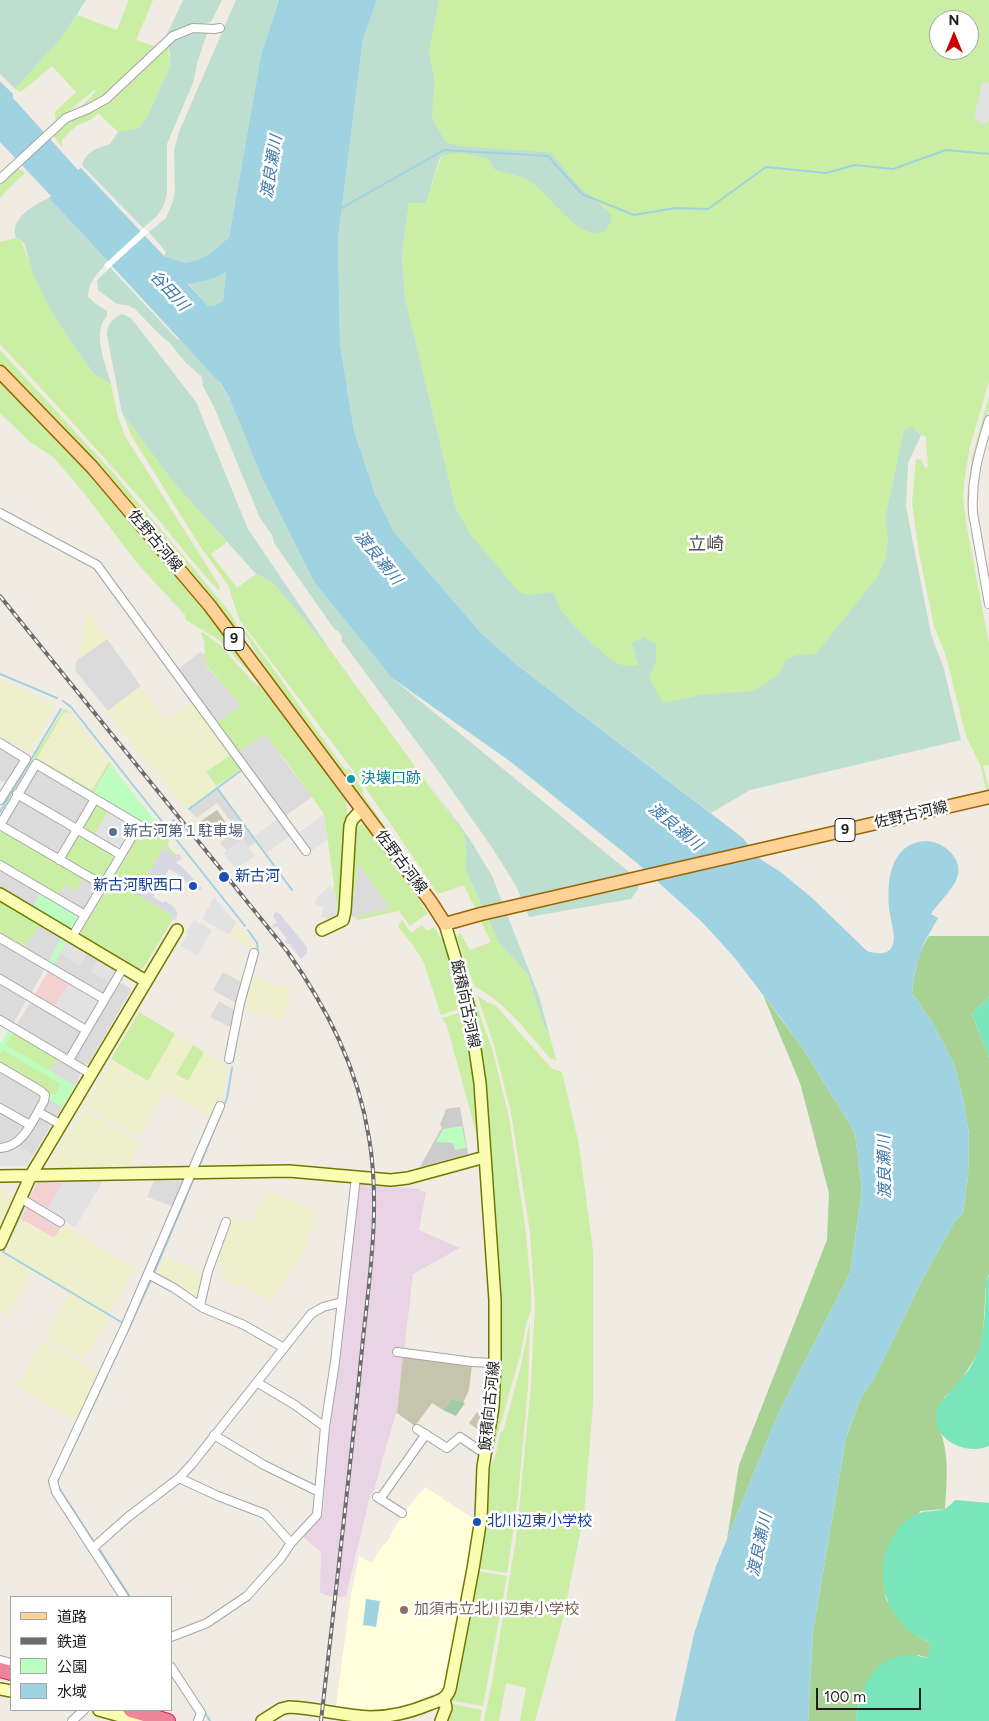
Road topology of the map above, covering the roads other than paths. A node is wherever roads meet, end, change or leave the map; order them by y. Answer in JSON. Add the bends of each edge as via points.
{"nodes":[{"id":1,"x":220,"y":28,"type":"dead end"},
{"id":2,"x":0,"y":179,"type":"edge"},
{"id":3,"x":0,"y":372,"type":"edge"},
{"id":4,"x":989,"y":420,"type":"edge"},
{"id":5,"x":0,"y":513,"type":"edge"},
{"id":6,"x":989,"y":604,"type":"edge"},
{"id":7,"x":0,"y":743,"type":"edge"},
{"id":8,"x":4,"y":786,"type":"edge"},
{"id":9,"x":17,"y":794,"type":"junction"},
{"id":10,"x":989,"y":797,"type":"edge"},
{"id":11,"x":95,"y":799,"type":"junction"},
{"id":12,"x":0,"y":800,"type":"edge"},
{"id":13,"x":362,"y":809,"type":"junction"},
{"id":14,"x":0,"y":825,"type":"edge"},
{"id":15,"x":78,"y":829,"type":"junction"},
{"id":16,"x":306,"y":850,"type":"dead end"},
{"id":17,"x":121,"y":855,"type":"junction"},
{"id":18,"x":59,"y":860,"type":"junction"},
{"id":19,"x":0,"y":864,"type":"edge"},
{"id":20,"x":103,"y":885,"type":"junction"},
{"id":21,"x":0,"y":894,"type":"edge"},
{"id":22,"x":85,"y":915,"type":"junction"},
{"id":23,"x":450,"y":922,"type":"junction"},
{"id":24,"x":177,"y":930,"type":"dead end"},
{"id":25,"x":322,"y":930,"type":"dead end"},
{"id":26,"x":72,"y":937,"type":"junction"},
{"id":27,"x":0,"y":938,"type":"edge"},
{"id":28,"x":254,"y":953,"type":"dead end"},
{"id":29,"x":123,"y":968,"type":"junction"},
{"id":30,"x":0,"y":979,"type":"edge"},
{"id":31,"x":146,"y":981,"type":"junction"},
{"id":32,"x":104,"y":999,"type":"junction"},
{"id":33,"x":0,"y":1020,"type":"edge"},
{"id":34,"x":86,"y":1030,"type":"junction"},
{"id":35,"x":229,"y":1059,"type":"dead end"},
{"id":36,"x":69,"y":1060,"type":"junction"},
{"id":37,"x":0,"y":1067,"type":"edge"},
{"id":38,"x":91,"y":1074,"type":"junction"},
{"id":39,"x":220,"y":1106,"type":"dead end"},
{"id":40,"x":0,"y":1108,"type":"edge"},
{"id":41,"x":38,"y":1112,"type":"junction"},
{"id":42,"x":60,"y":1124,"type":"junction"},
{"id":43,"x":30,"y":1125,"type":"junction"},
{"id":44,"x":0,"y":1148,"type":"edge"},
{"id":45,"x":485,"y":1157,"type":"junction"},
{"id":46,"x":192,"y":1172,"type":"junction"},
{"id":47,"x":0,"y":1176,"type":"edge"},
{"id":48,"x":31,"y":1176,"type":"junction"},
{"id":49,"x":356,"y":1177,"type":"junction"},
{"id":50,"x":22,"y":1199,"type":"junction"},
{"id":51,"x":60,"y":1222,"type":"dead end"},
{"id":52,"x":226,"y":1222,"type":"dead end"},
{"id":53,"x":0,"y":1244,"type":"edge"},
{"id":54,"x":148,"y":1274,"type":"junction"},
{"id":55,"x":342,"y":1302,"type":"junction"},
{"id":56,"x":200,"y":1306,"type":"junction"},
{"id":57,"x":284,"y":1348,"type":"junction"},
{"id":58,"x":397,"y":1352,"type":"dead end"},
{"id":59,"x":495,"y":1363,"type":"junction"},
{"id":60,"x":258,"y":1383,"type":"junction"},
{"id":61,"x":325,"y":1427,"type":"junction"},
{"id":62,"x":418,"y":1428,"type":"dead end"},
{"id":63,"x":426,"y":1434,"type":"junction"},
{"id":64,"x":214,"y":1435,"type":"junction"},
{"id":65,"x":486,"y":1451,"type":"junction"},
{"id":66,"x":179,"y":1478,"type":"junction"},
{"id":67,"x":319,"y":1492,"type":"junction"},
{"id":68,"x":402,"y":1512,"type":"dead end"},
{"id":69,"x":291,"y":1544,"type":"junction"},
{"id":70,"x":93,"y":1548,"type":"junction"},
{"id":71,"x":123,"y":1596,"type":"edge"},
{"id":72,"x":172,"y":1637,"type":"edge"},
{"id":73,"x":172,"y":1669,"type":"edge"},
{"id":74,"x":444,"y":1698,"type":"junction"},
{"id":75,"x":83,"y":1711,"type":"edge"},
{"id":76,"x":103,"y":1711,"type":"edge"},
{"id":77,"x":134,"y":1711,"type":"edge"},
{"id":78,"x":72,"y":1721,"type":"edge"},
{"id":79,"x":138,"y":1721,"type":"edge"},
{"id":80,"x":168,"y":1721,"type":"edge"},
{"id":81,"x":198,"y":1721,"type":"edge"},
{"id":82,"x":262,"y":1721,"type":"edge"},
{"id":83,"x":441,"y":1721,"type":"edge"}],
"edges":[{"from":1,"to":2,"type":"street","via":[[193,28],[174,36],[106,99],[66,118]]},
{"from":3,"to":13,"type":"main road","name":"佐野古河線","number":"9","via":[[86,460],[210,606]]},
{"from":4,"to":6,"type":"street","via":[[975,468],[972,502]]},
{"from":5,"to":16,"type":"street","via":[[97,565]]},
{"from":7,"to":8,"type":"street","via":[[26,759]]},
{"from":8,"to":12,"type":"street"},
{"from":9,"to":11,"type":"street","via":[[36,764]]},
{"from":9,"to":14,"type":"street"},
{"from":9,"to":15,"type":"street"},
{"from":10,"to":23,"type":"main road","name":"佐野古河線","number":"9"},
{"from":11,"to":15,"type":"street"},
{"from":11,"to":17,"type":"street","via":[[138,825]]},
{"from":13,"to":23,"type":"main road","name":"佐野古河線","number":"9","via":[[441,915]]},
{"from":13,"to":25,"type":"street","via":[[350,826],[344,920]]},
{"from":14,"to":18,"type":"street"},
{"from":15,"to":17,"type":"street"},
{"from":15,"to":18,"type":"street"},
{"from":17,"to":20,"type":"street"},
{"from":18,"to":20,"type":"street"},
{"from":19,"to":22,"type":"street"},
{"from":20,"to":22,"type":"street"},
{"from":21,"to":26,"type":"street"},
{"from":22,"to":26,"type":"street"},
{"from":23,"to":45,"type":"street","name":"飯積向古河線","via":[[469,1009],[480,1083]]},
{"from":24,"to":31,"type":"street"},
{"from":26,"to":29,"type":"street"},
{"from":27,"to":32,"type":"street"},
{"from":28,"to":35,"type":"street"},
{"from":29,"to":31,"type":"street"},
{"from":29,"to":32,"type":"street"},
{"from":30,"to":34,"type":"street"},
{"from":31,"to":38,"type":"street"},
{"from":32,"to":34,"type":"street"},
{"from":33,"to":36,"type":"street"},
{"from":34,"to":36,"type":"street"},
{"from":36,"to":38,"type":"street"},
{"from":37,"to":41,"type":"street","via":[[43,1093],[45,1098]]},
{"from":38,"to":42,"type":"street"},
{"from":39,"to":46,"type":"street"},
{"from":40,"to":43,"type":"street"},
{"from":41,"to":42,"type":"street"},
{"from":41,"to":43,"type":"street"},
{"from":42,"to":48,"type":"street"},
{"from":43,"to":44,"type":"street","via":[[16,1144]]},
{"from":45,"to":49,"type":"street","via":[[398,1179]]},
{"from":45,"to":59,"type":"street","name":"飯積向古河線","via":[[494,1272]]},
{"from":46,"to":48,"type":"street"},
{"from":46,"to":49,"type":"street","via":[[300,1171]]},
{"from":46,"to":54,"type":"street"},
{"from":47,"to":48,"type":"street"},
{"from":48,"to":50,"type":"street"},
{"from":49,"to":55,"type":"street"},
{"from":50,"to":51,"type":"street"},
{"from":50,"to":53,"type":"street"},
{"from":52,"to":56,"type":"street","via":[[208,1271]]},
{"from":54,"to":56,"type":"street"},
{"from":54,"to":70,"type":"street","via":[[53,1481],[56,1492]]},
{"from":55,"to":57,"type":"street","via":[[311,1314]]},
{"from":55,"to":61,"type":"street"},
{"from":56,"to":57,"type":"street","via":[[244,1325]]},
{"from":57,"to":60,"type":"street"},
{"from":58,"to":59,"type":"street"},
{"from":59,"to":65,"type":"street","name":"飯積向古河線","via":[[492,1417]]},
{"from":60,"to":61,"type":"street","via":[[295,1404]]},
{"from":60,"to":64,"type":"street"},
{"from":61,"to":67,"type":"street"},
{"from":62,"to":63,"type":"street"},
{"from":63,"to":65,"type":"street","via":[[447,1448],[460,1437]]},
{"from":63,"to":68,"type":"street","via":[[378,1498]]},
{"from":64,"to":66,"type":"street"},
{"from":64,"to":67,"type":"street"},
{"from":65,"to":74,"type":"street","name":"飯積向古河線","via":[[474,1569],[449,1694]]},
{"from":66,"to":69,"type":"street","via":[[265,1514]]},
{"from":66,"to":70,"type":"street"},
{"from":67,"to":69,"type":"street","via":[[317,1516]]},
{"from":69,"to":72,"type":"street","via":[[247,1596],[207,1623]]},
{"from":70,"to":71,"type":"street"},
{"from":73,"to":81,"type":"street","via":[[201,1713]]},
{"from":74,"to":82,"type":"street","via":[[419,1709],[393,1715],[363,1716],[289,1707]]},
{"from":74,"to":83,"type":"street","name":"飯積向古河線","via":[[446,1708]]},
{"from":75,"to":78,"type":"street"},
{"from":76,"to":79,"type":"street"},
{"from":77,"to":80,"type":"highway"}]}
